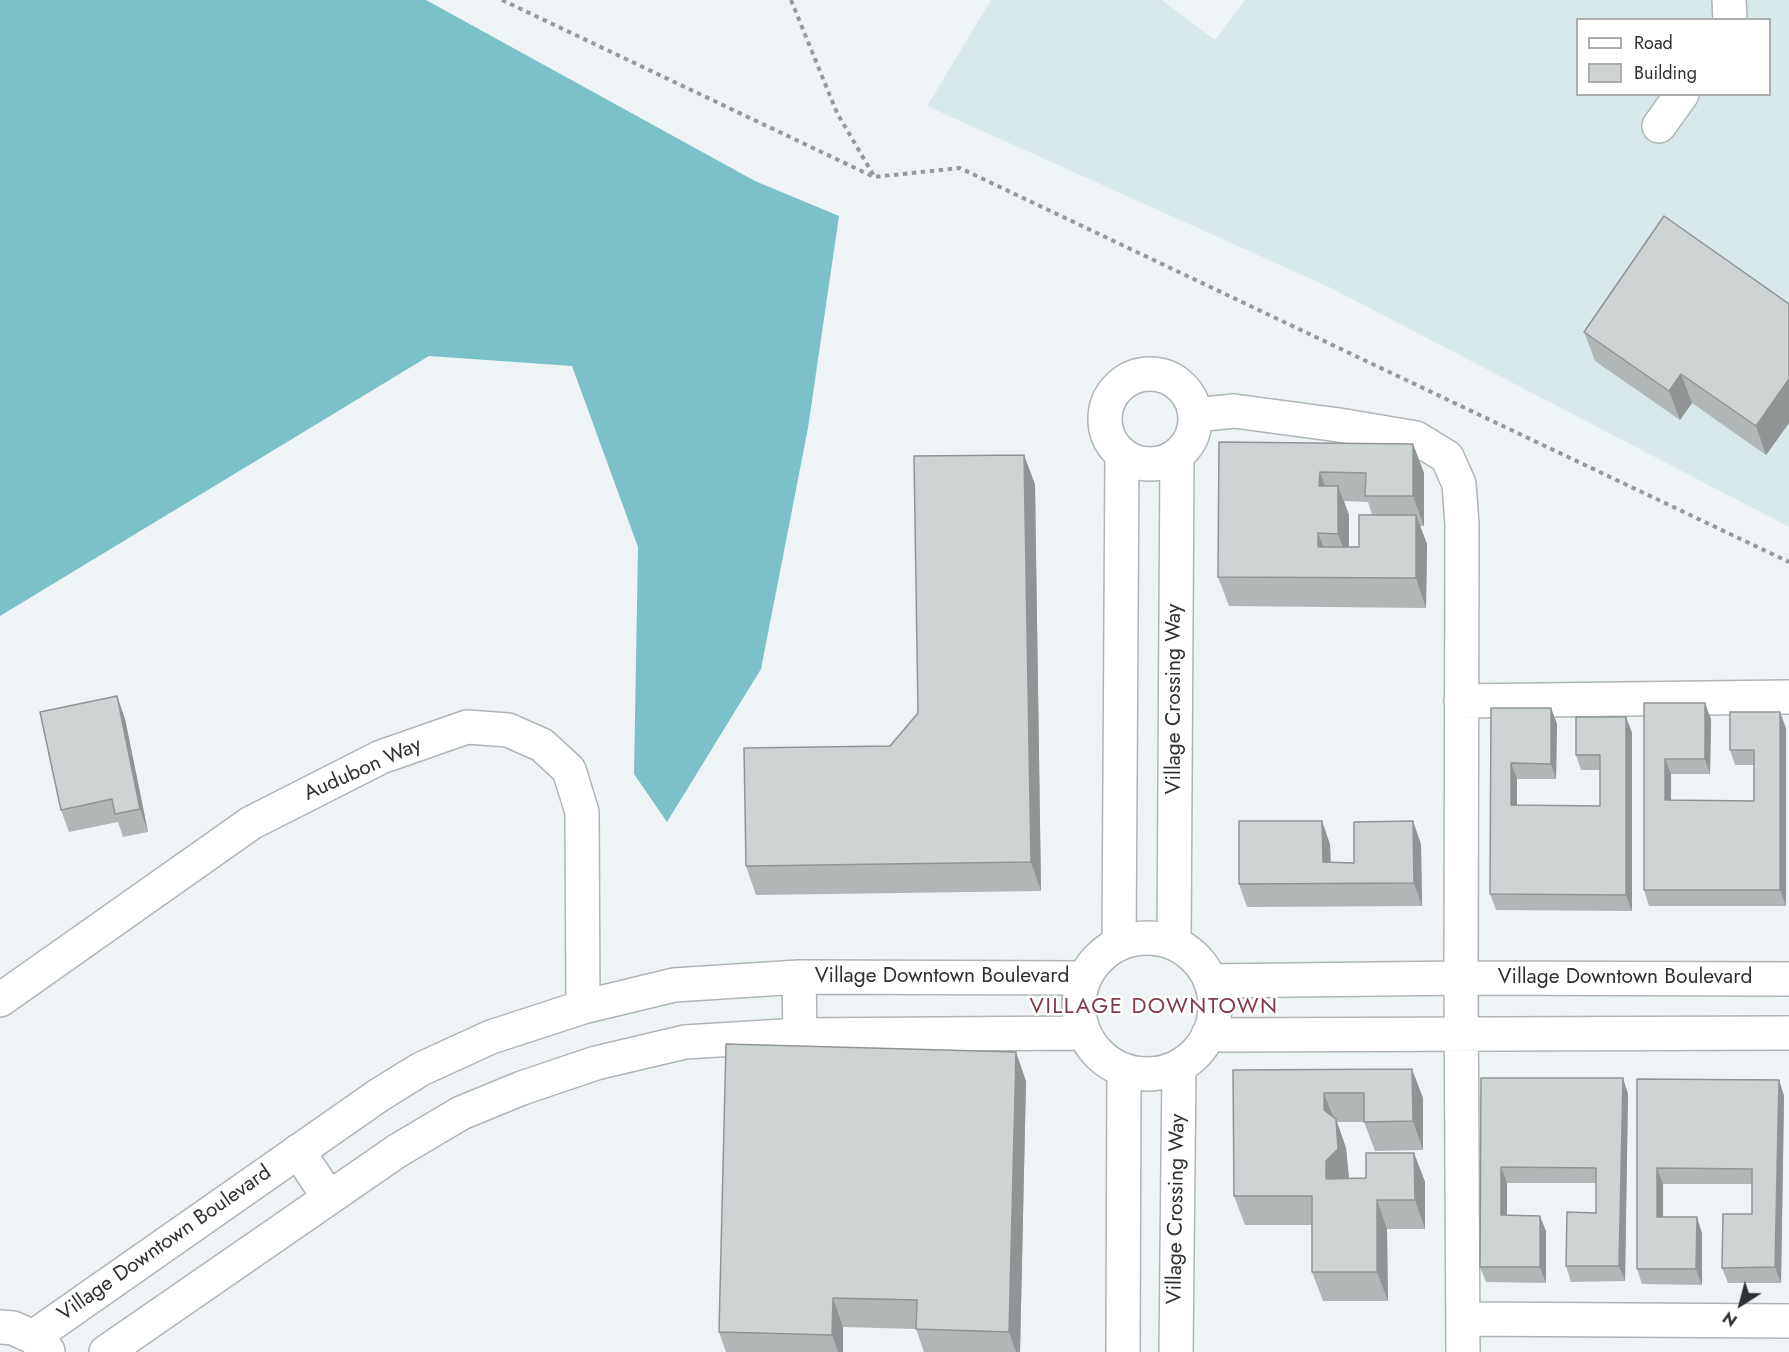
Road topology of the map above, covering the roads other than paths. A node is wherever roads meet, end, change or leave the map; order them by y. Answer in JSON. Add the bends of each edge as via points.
{"nodes":[{"id":1,"x":1729,"y":0,"type":"edge"},
{"id":2,"x":1730,"y":18,"type":"edge"},
{"id":3,"x":1681,"y":96,"type":"edge"},
{"id":4,"x":1659,"y":126,"type":"dead end"},
{"id":5,"x":1195,"y":415,"type":"junction"},
{"id":6,"x":1122,"y":455,"type":"junction"},
{"id":7,"x":1177,"y":455,"type":"junction"},
{"id":8,"x":1789,"y":697,"type":"edge"},
{"id":9,"x":1461,"y":701,"type":"junction"},
{"id":10,"x":1119,"y":942,"type":"junction"},
{"id":11,"x":1174,"y":943,"type":"junction"},
{"id":12,"x":799,"y":977,"type":"junction"},
{"id":13,"x":1084,"y":978,"type":"junction"},
{"id":14,"x":1461,"y":978,"type":"junction"},
{"id":15,"x":1789,"y":979,"type":"edge"},
{"id":16,"x":1210,"y":981,"type":"junction"},
{"id":17,"x":0,"y":1000,"type":"edge"},
{"id":18,"x":583,"y":1007,"type":"junction"},
{"id":19,"x":1461,"y":1033,"type":"junction"},
{"id":20,"x":1789,"y":1033,"type":"edge"},
{"id":21,"x":1084,"y":1034,"type":"junction"},
{"id":22,"x":800,"y":1035,"type":"junction"},
{"id":23,"x":1208,"y":1035,"type":"junction"},
{"id":24,"x":1179,"y":1066,"type":"junction"},
{"id":25,"x":1124,"y":1070,"type":"junction"},
{"id":26,"x":298,"y":1151,"type":"junction"},
{"id":27,"x":329,"y":1198,"type":"junction"},
{"id":28,"x":1463,"y":1319,"type":"junction"},
{"id":29,"x":1789,"y":1321,"type":"edge"},
{"id":30,"x":0,"y":1327,"type":"edge"},
{"id":31,"x":41,"y":1344,"type":"edge"},
{"id":32,"x":106,"y":1352,"type":"edge"},
{"id":33,"x":1122,"y":1352,"type":"edge"},
{"id":34,"x":1176,"y":1352,"type":"edge"},
{"id":35,"x":1463,"y":1352,"type":"edge"}],
"edges":[{"from":1,"to":2,"type":"street"},
{"from":3,"to":4,"type":"street"},
{"from":5,"to":6,"type":"street","via":[[1183,389],[1171,380],[1142,374],[1128,379],[1108,401],[1105,415],[1106,430]]},
{"from":5,"to":7,"type":"street","via":[[1187,444]]},
{"from":5,"to":9,"type":"street","via":[[1234,411],[1339,425],[1416,438],[1447,457],[1459,484],[1462,524]]},
{"from":6,"to":7,"type":"street","via":[[1150,464]]},
{"from":6,"to":10,"type":"street"},
{"from":7,"to":11,"type":"street","name":"Village Crossing Way"},
{"from":8,"to":9,"type":"street"},
{"from":9,"to":14,"type":"street"},
{"from":10,"to":11,"type":"street","via":[[1148,938]]},
{"from":10,"to":13,"type":"street","name":"Village Downtown Boulevard","via":[[1094,963]]},
{"from":11,"to":16,"type":"street","via":[[1202,966]]},
{"from":12,"to":13,"type":"street","name":"Village Downtown Boulevard"},
{"from":12,"to":18,"type":"street","name":"Village Downtown Boulevard","via":[[674,985]]},
{"from":12,"to":22,"type":"street","name":"Village Downtown Boulevard"},
{"from":13,"to":21,"type":"street","name":"Village Downtown Boulevard","via":[[1079,996]]},
{"from":14,"to":15,"type":"street","name":"Village Downtown Boulevard"},
{"from":14,"to":16,"type":"street","name":"Village Downtown Boulevard"},
{"from":14,"to":19,"type":"street"},
{"from":16,"to":23,"type":"street","via":[[1215,1008]]},
{"from":17,"to":18,"type":"street","name":"Audubon Way","via":[[251,823],[381,757],[467,727],[508,730],[542,745],[569,770],[582,812]]},
{"from":18,"to":26,"type":"street","name":"Village Downtown Boulevard","via":[[490,1037],[421,1069]]},
{"from":19,"to":20,"type":"street"},
{"from":19,"to":23,"type":"street"},
{"from":19,"to":28,"type":"street"},
{"from":21,"to":22,"type":"street"},
{"from":21,"to":25,"type":"street","via":[[1094,1049]]},
{"from":22,"to":27,"type":"street","via":[[685,1042],[596,1063],[522,1088],[461,1113]]},
{"from":23,"to":24,"type":"street","via":[[1196,1053]]},
{"from":24,"to":25,"type":"street","via":[[1142,1074]]},
{"from":24,"to":34,"type":"street","name":"Village Crossing Way"},
{"from":25,"to":33,"type":"street"},
{"from":26,"to":27,"type":"street"},
{"from":26,"to":31,"type":"street","name":"Village Downtown Boulevard"},
{"from":27,"to":32,"type":"street"},
{"from":28,"to":29,"type":"street"},
{"from":28,"to":35,"type":"street"},
{"from":30,"to":31,"type":"street","name":"Village Downtown Boulevard","via":[[13,1328]]}]}
